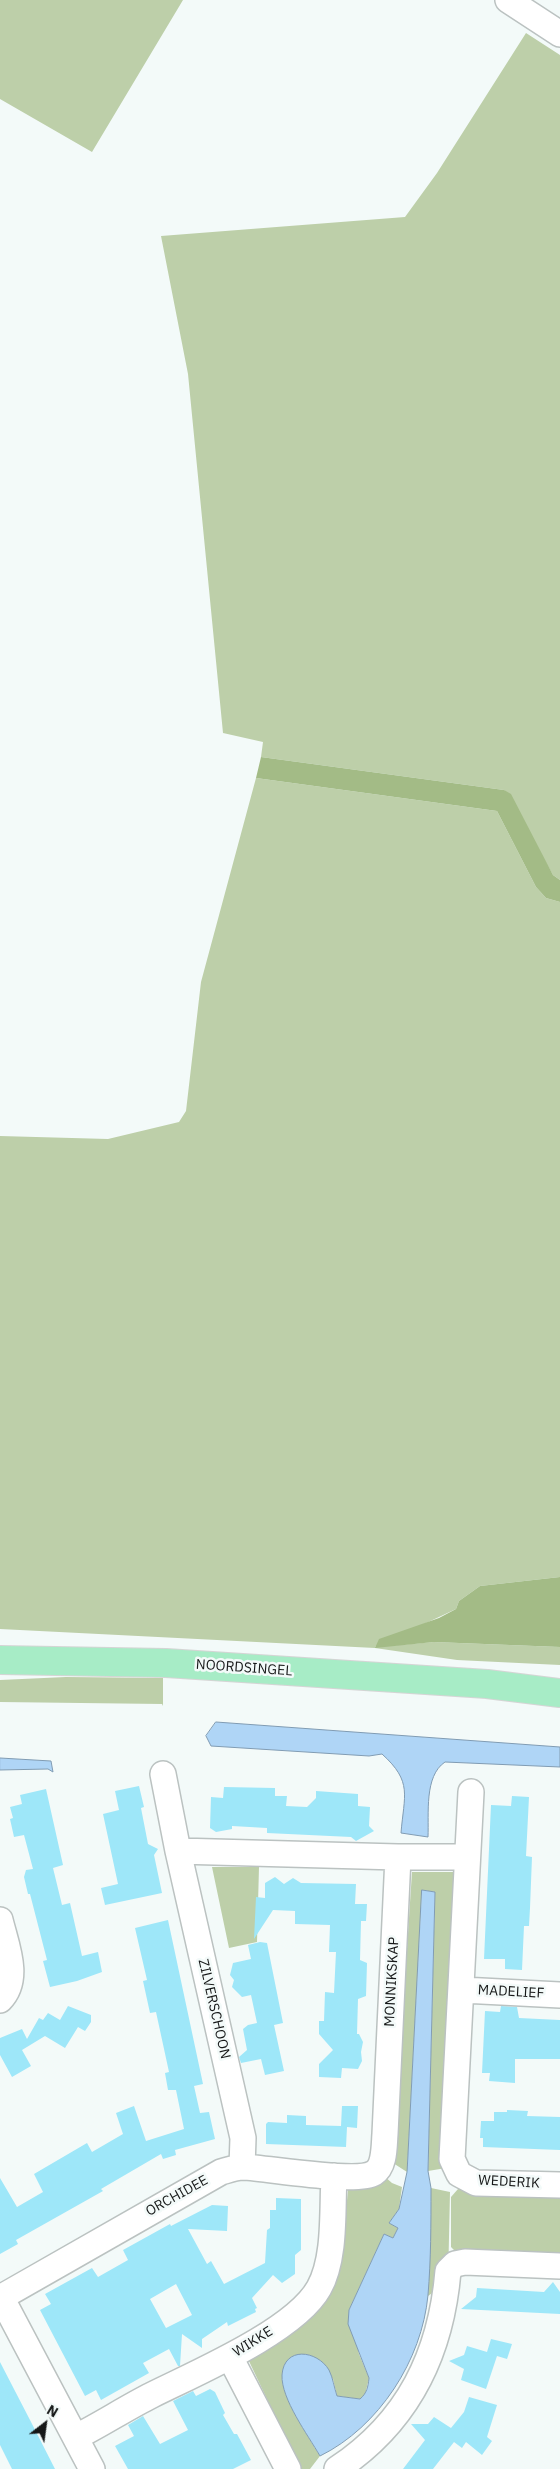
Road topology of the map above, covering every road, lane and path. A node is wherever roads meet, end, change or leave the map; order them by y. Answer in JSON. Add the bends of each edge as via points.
{"nodes":[{"id":1,"x":508,"y":0,"type":"edge"},
{"id":2,"x":560,"y":34,"type":"edge"},
{"id":3,"x":0,"y":1660,"type":"edge"},
{"id":4,"x":560,"y":1678,"type":"edge"},
{"id":5,"x":487,"y":1684,"type":"junction"},
{"id":6,"x":560,"y":1693,"type":"edge"},
{"id":7,"x":163,"y":1774,"type":"dead end"},
{"id":8,"x":471,"y":1792,"type":"dead end"},
{"id":9,"x":178,"y":1851,"type":"junction"},
{"id":10,"x":398,"y":1857,"type":"junction"},
{"id":11,"x":466,"y":1857,"type":"junction"},
{"id":12,"x":0,"y":1920,"type":"edge"},
{"id":13,"x":462,"y":1990,"type":"junction"},
{"id":14,"x":560,"y":1995,"type":"edge"},
{"id":15,"x":0,"y":2000,"type":"edge"},
{"id":16,"x":242,"y":2167,"type":"junction"},
{"id":17,"x":374,"y":2173,"type":"joint"},
{"id":18,"x":334,"y":2176,"type":"junction"},
{"id":19,"x":560,"y":2185,"type":"edge"},
{"id":20,"x":560,"y":2266,"type":"edge"},
{"id":21,"x":1,"y":2298,"type":"edge"},
{"id":22,"x":230,"y":2357,"type":"junction"},
{"id":23,"x":76,"y":2437,"type":"junction"},
{"id":24,"x":92,"y":2469,"type":"edge"},
{"id":25,"x":288,"y":2469,"type":"edge"},
{"id":26,"x":337,"y":2469,"type":"edge"}],
"edges":[{"from":1,"to":2,"type":"street"},
{"from":3,"to":5,"type":"main road","name":"NOORDSINGEL","via":[[166,1663]]},
{"from":4,"to":5,"type":"main road","name":"NOORDSINGEL"},
{"from":5,"to":6,"type":"main road","name":"NOORDSINGEL"},
{"from":7,"to":9,"type":"street","name":"ZILVERSCHOON"},
{"from":8,"to":11,"type":"street"},
{"from":9,"to":10,"type":"street"},
{"from":9,"to":16,"type":"street","name":"ZILVERSCHOON","via":[[243,2138]]},
{"from":10,"to":11,"type":"street"},
{"from":10,"to":17,"type":"street","name":"MONNIKSKAP","via":[[385,2134],[380,2166]]},
{"from":11,"to":13,"type":"street"},
{"from":12,"to":15,"type":"street","via":[[12,1966],[9,1985]]},
{"from":13,"to":14,"type":"street","name":"MADELIEF"},
{"from":13,"to":19,"type":"street","name":"WEDERIK","via":[[452,2159],[459,2174],[476,2183]]},
{"from":16,"to":18,"type":"street","name":"ORCHIDEE"},
{"from":16,"to":21,"type":"street","name":"ORCHIDEE","via":[[221,2172],[201,2182]]},
{"from":17,"to":18,"type":"street","name":"ORCHIDEE"},
{"from":18,"to":22,"type":"street","name":"WIKKE","via":[[330,2250],[319,2288],[290,2319]]},
{"from":20,"to":26,"type":"street","via":[[455,2264],[448,2271],[445,2305],[435,2340],[409,2397],[390,2425],[363,2452]]},
{"from":21,"to":23,"type":"street"},
{"from":22,"to":23,"type":"street","name":"WIKKE"},
{"from":22,"to":25,"type":"street"},
{"from":23,"to":24,"type":"street"}]}
